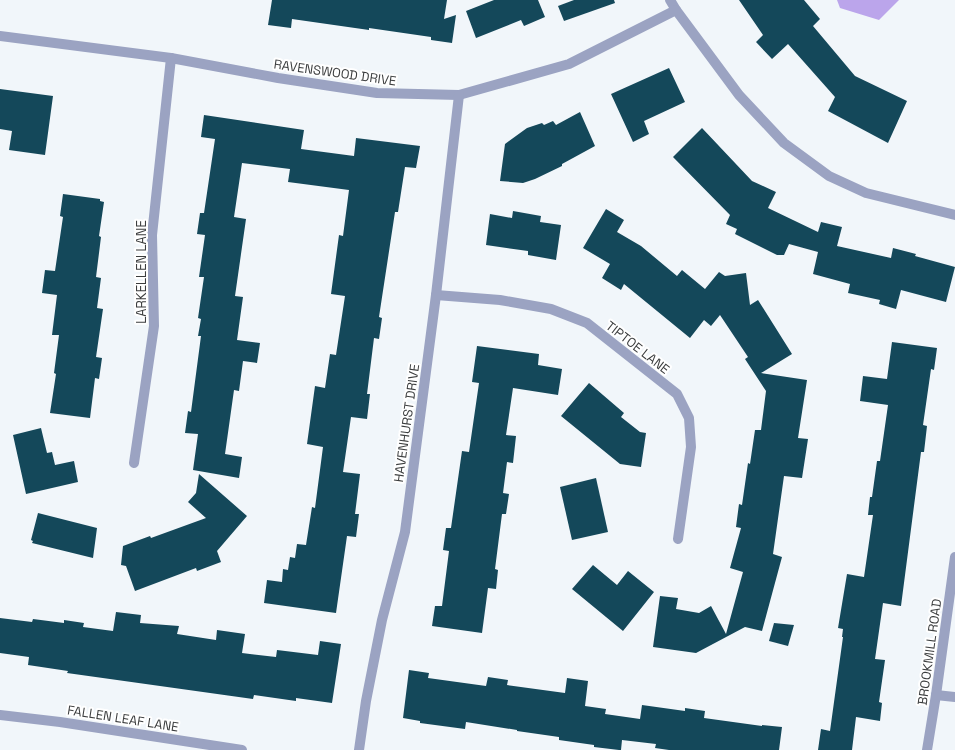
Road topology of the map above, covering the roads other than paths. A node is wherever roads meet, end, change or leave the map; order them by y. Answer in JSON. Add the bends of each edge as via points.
{"nodes":[{"id":1,"x":670,"y":0,"type":"edge"},
{"id":2,"x":676,"y":10,"type":"junction"},
{"id":3,"x":0,"y":36,"type":"edge"},
{"id":4,"x":171,"y":58,"type":"junction"},
{"id":5,"x":459,"y":95,"type":"junction"},
{"id":6,"x":955,"y":215,"type":"edge"},
{"id":7,"x":436,"y":295,"type":"junction"},
{"id":8,"x":134,"y":463,"type":"dead end"},
{"id":9,"x":678,"y":539,"type":"dead end"},
{"id":10,"x":955,"y":558,"type":"edge"},
{"id":11,"x":936,"y":695,"type":"junction"},
{"id":12,"x":955,"y":697,"type":"edge"},
{"id":13,"x":0,"y":715,"type":"edge"},
{"id":14,"x":242,"y":750,"type":"edge"},
{"id":15,"x":359,"y":750,"type":"edge"},
{"id":16,"x":927,"y":750,"type":"edge"}],
"edges":[{"from":1,"to":2,"type":"street"},
{"from":2,"to":5,"type":"street","name":"RAVENSWOOD DRIVE","via":[[569,64]]},
{"from":2,"to":6,"type":"street","via":[[738,95],[784,143],[828,176],[866,194]]},
{"from":3,"to":4,"type":"street","name":"RAVENSWOOD DRIVE"},
{"from":4,"to":5,"type":"street","name":"RAVENSWOOD DRIVE","via":[[377,93]]},
{"from":4,"to":8,"type":"street","name":"LARKELLEN LANE","via":[[152,235],[154,326]]},
{"from":5,"to":7,"type":"street","name":"HAVENHURST DRIVE"},
{"from":7,"to":9,"type":"street","name":"TIPTOE LANE","via":[[500,300],[551,308],[587,323],[677,394],[689,418],[691,447]]},
{"from":7,"to":15,"type":"street","name":"HAVENHURST DRIVE","via":[[405,532],[382,620]]},
{"from":10,"to":11,"type":"street","name":"BROOKMILL ROAD"},
{"from":11,"to":12,"type":"street"},
{"from":11,"to":16,"type":"street","name":"BROOKMILL ROAD"},
{"from":13,"to":14,"type":"street","name":"FALLEN LEAF LANE"}]}
